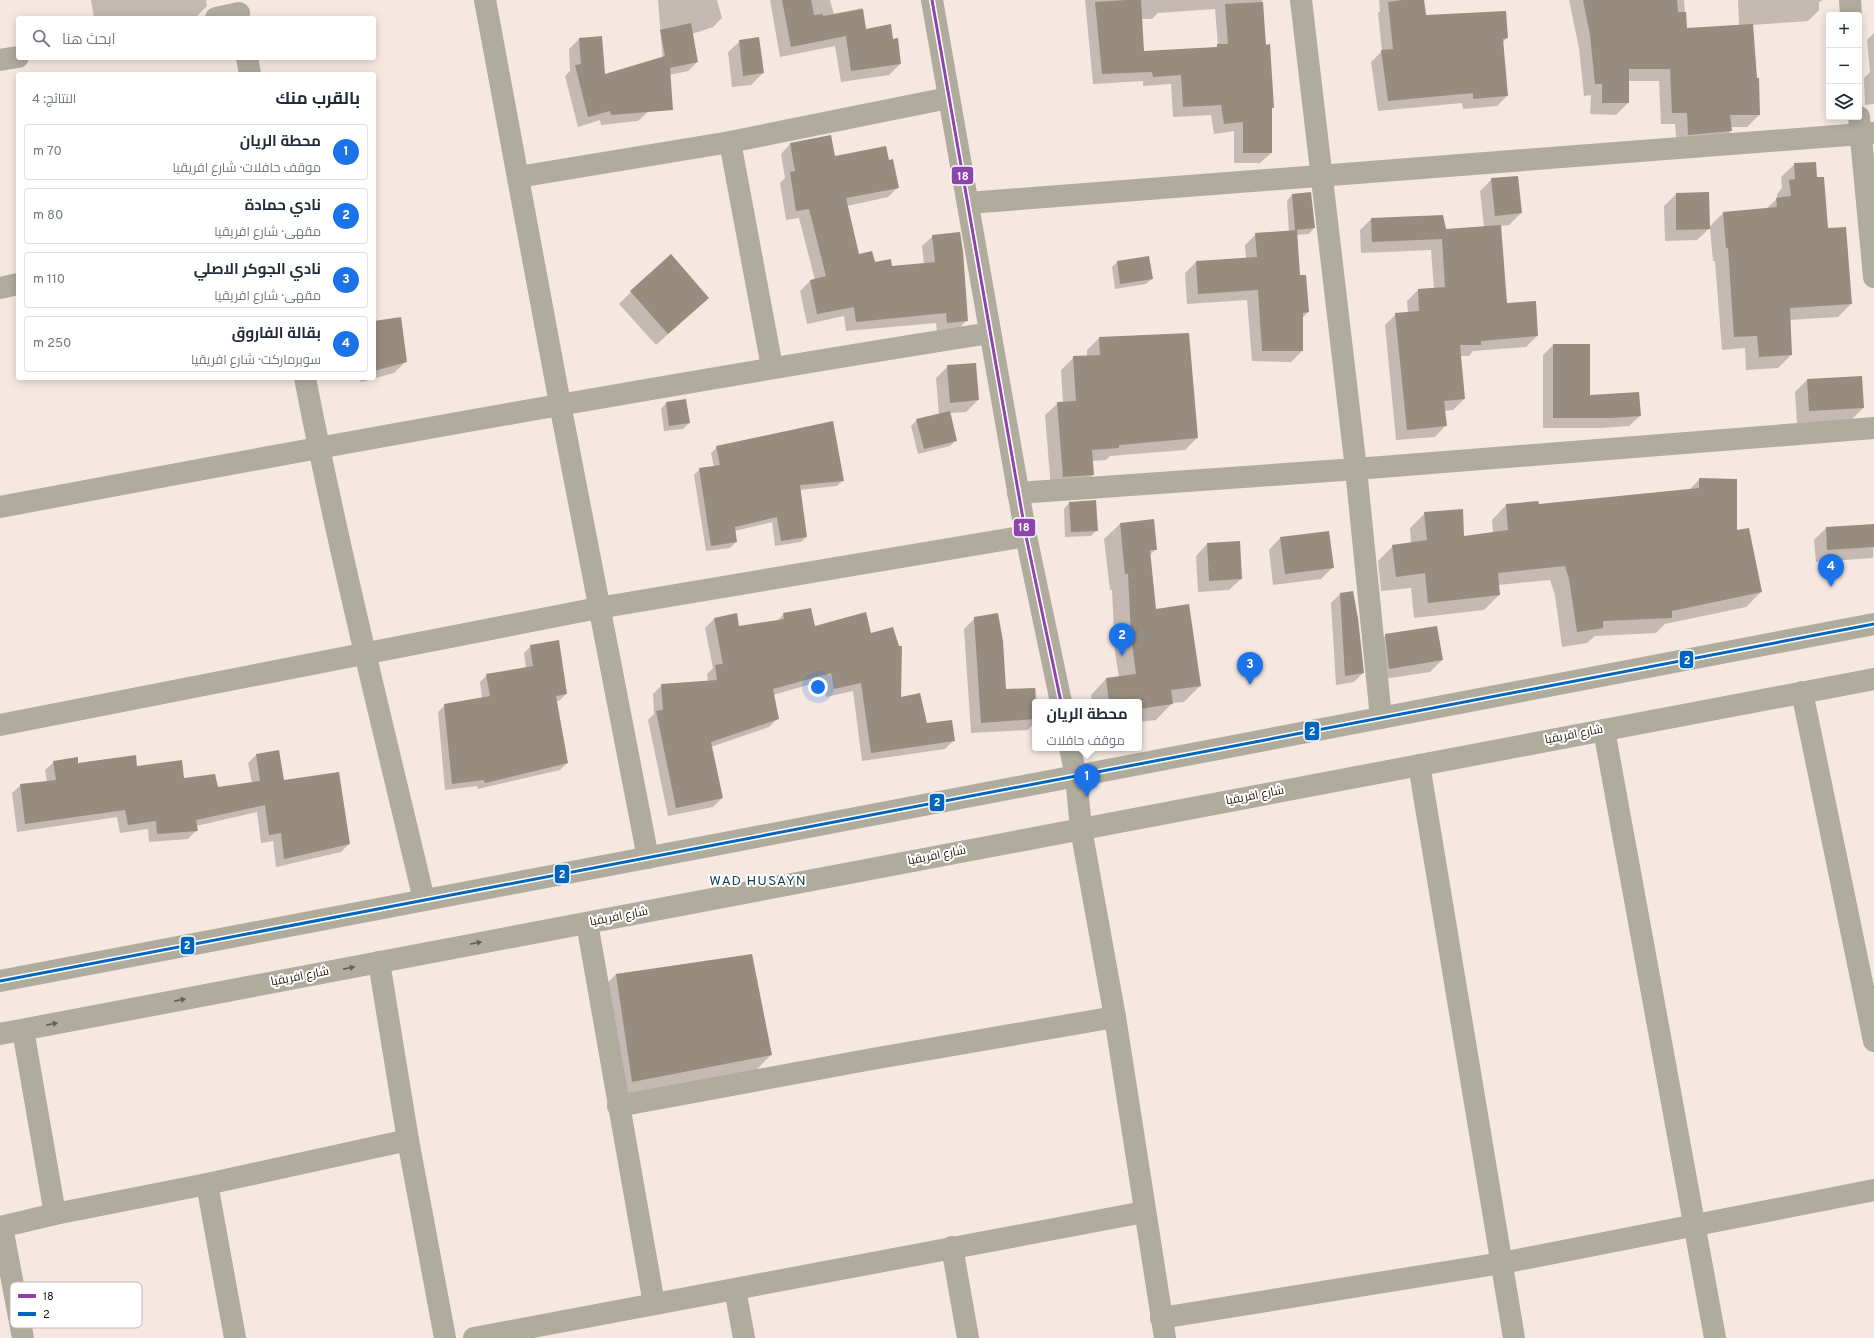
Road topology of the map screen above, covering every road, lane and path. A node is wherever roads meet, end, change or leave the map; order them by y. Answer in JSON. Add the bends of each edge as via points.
{"nodes":[{"id":1,"x":485,"y":0,"type":"edge"},
{"id":2,"x":932,"y":0,"type":"edge"},
{"id":3,"x":1301,"y":0,"type":"edge"},
{"id":4,"x":1850,"y":0,"type":"edge"},
{"id":5,"x":239,"y":10,"type":"edge"},
{"id":6,"x":1851,"y":12,"type":"edge"},
{"id":7,"x":222,"y":16,"type":"edge"},
{"id":8,"x":16,"y":57,"type":"edge"},
{"id":9,"x":0,"y":60,"type":"edge"},
{"id":10,"x":247,"y":60,"type":"edge"},
{"id":11,"x":250,"y":72,"type":"edge"},
{"id":12,"x":948,"y":98,"type":"junction"},
{"id":13,"x":1864,"y":128,"type":"edge"},
{"id":14,"x":730,"y":142,"type":"junction"},
{"id":15,"x":1320,"y":175,"type":"junction"},
{"id":16,"x":518,"y":177,"type":"junction"},
{"id":17,"x":968,"y":203,"type":"junction"},
{"id":18,"x":1874,"y":277,"type":"edge"},
{"id":19,"x":16,"y":284,"type":"edge"},
{"id":20,"x":0,"y":288,"type":"edge"},
{"id":21,"x":990,"y":333,"type":"junction"},
{"id":22,"x":772,"y":367,"type":"junction"},
{"id":23,"x":305,"y":380,"type":"edge"},
{"id":24,"x":560,"y":404,"type":"junction"},
{"id":25,"x":1874,"y":428,"type":"edge"},
{"id":26,"x":318,"y":447,"type":"junction"},
{"id":27,"x":1356,"y":469,"type":"junction"},
{"id":28,"x":1018,"y":493,"type":"junction"},
{"id":29,"x":0,"y":507,"type":"edge"},
{"id":30,"x":1026,"y":536,"type":"junction"},
{"id":31,"x":598,"y":608,"type":"junction"},
{"id":32,"x":1874,"y":624,"type":"edge"},
{"id":33,"x":365,"y":654,"type":"junction"},
{"id":34,"x":1874,"y":678,"type":"edge"},
{"id":35,"x":1802,"y":692,"type":"junction"},
{"id":36,"x":1060,"y":699,"type":"edge"},
{"id":37,"x":1381,"y":718,"type":"junction"},
{"id":38,"x":0,"y":725,"type":"edge"},
{"id":39,"x":1604,"y":730,"type":"junction"},
{"id":40,"x":1071,"y":751,"type":"edge"},
{"id":41,"x":1419,"y":765,"type":"junction"},
{"id":42,"x":1076,"y":776,"type":"junction"},
{"id":43,"x":1082,"y":829,"type":"junction"},
{"id":44,"x":648,"y":858,"type":"junction"},
{"id":45,"x":424,"y":900,"type":"junction"},
{"id":46,"x":587,"y":923,"type":"junction"},
{"id":47,"x":379,"y":962,"type":"junction"},
{"id":48,"x":0,"y":981,"type":"edge"},
{"id":49,"x":1115,"y":1017,"type":"junction"},
{"id":50,"x":23,"y":1030,"type":"junction"},
{"id":51,"x":0,"y":1034,"type":"edge"},
{"id":52,"x":1874,"y":1041,"type":"edge"},
{"id":53,"x":618,"y":1106,"type":"junction"},
{"id":54,"x":408,"y":1140,"type":"junction"},
{"id":55,"x":207,"y":1184,"type":"junction"},
{"id":56,"x":1874,"y":1190,"type":"edge"},
{"id":57,"x":1144,"y":1212,"type":"junction"},
{"id":58,"x":55,"y":1214,"type":"junction"},
{"id":59,"x":1695,"y":1224,"type":"junction"},
{"id":60,"x":1,"y":1227,"type":"edge"},
{"id":61,"x":952,"y":1247,"type":"junction"},
{"id":62,"x":1502,"y":1263,"type":"junction"},
{"id":63,"x":12,"y":1282,"type":"edge"},
{"id":64,"x":735,"y":1289,"type":"junction"},
{"id":65,"x":654,"y":1304,"type":"junction"},
{"id":66,"x":21,"y":1328,"type":"edge"},
{"id":67,"x":1163,"y":1328,"type":"edge"},
{"id":68,"x":23,"y":1338,"type":"edge"},
{"id":69,"x":235,"y":1338,"type":"edge"},
{"id":70,"x":445,"y":1338,"type":"edge"},
{"id":71,"x":474,"y":1338,"type":"edge"},
{"id":72,"x":744,"y":1338,"type":"edge"},
{"id":73,"x":968,"y":1338,"type":"edge"},
{"id":74,"x":1514,"y":1338,"type":"edge"},
{"id":75,"x":1715,"y":1338,"type":"edge"}],
"edges":[{"from":1,"to":16,"type":"street"},
{"from":2,"to":12,"type":"street"},
{"from":3,"to":15,"type":"street"},
{"from":4,"to":6,"type":"street"},
{"from":5,"to":7,"type":"street"},
{"from":8,"to":9,"type":"street"},
{"from":10,"to":11,"type":"street"},
{"from":12,"to":14,"type":"street"},
{"from":12,"to":17,"type":"street"},
{"from":13,"to":15,"type":"street"},
{"from":13,"to":18,"type":"street"},
{"from":14,"to":16,"type":"street"},
{"from":14,"to":22,"type":"street"},
{"from":15,"to":17,"type":"street"},
{"from":15,"to":27,"type":"street"},
{"from":16,"to":24,"type":"street"},
{"from":17,"to":21,"type":"street"},
{"from":19,"to":20,"type":"street"},
{"from":21,"to":22,"type":"street"},
{"from":21,"to":28,"type":"street"},
{"from":22,"to":24,"type":"street"},
{"from":23,"to":26,"type":"street"},
{"from":24,"to":26,"type":"street"},
{"from":24,"to":31,"type":"street"},
{"from":25,"to":27,"type":"street"},
{"from":26,"to":29,"type":"street"},
{"from":26,"to":33,"type":"street"},
{"from":27,"to":28,"type":"street"},
{"from":27,"to":37,"type":"street"},
{"from":28,"to":30,"type":"street"},
{"from":30,"to":31,"type":"street"},
{"from":30,"to":36,"type":"street"},
{"from":31,"to":33,"type":"street"},
{"from":31,"to":44,"type":"street"},
{"from":32,"to":37,"type":"street"},
{"from":33,"to":38,"type":"street"},
{"from":33,"to":45,"type":"street"},
{"from":34,"to":35,"type":"street","name":"شارع افريقيا"},
{"from":35,"to":39,"type":"street","name":"شارع افريقيا"},
{"from":35,"to":52,"type":"street"},
{"from":37,"to":42,"type":"street"},
{"from":39,"to":41,"type":"street","name":"شارع افريقيا"},
{"from":39,"to":59,"type":"street"},
{"from":40,"to":42,"type":"street"},
{"from":41,"to":43,"type":"street","name":"شارع افريقيا"},
{"from":41,"to":62,"type":"street"},
{"from":42,"to":43,"type":"street"},
{"from":42,"to":44,"type":"street"},
{"from":43,"to":46,"type":"street","name":"شارع افريقيا"},
{"from":43,"to":49,"type":"street"},
{"from":44,"to":45,"type":"street"},
{"from":45,"to":48,"type":"street"},
{"from":47,"to":46,"type":"street","name":"شارع افريقيا","one_way":true},
{"from":46,"to":53,"type":"street"},
{"from":50,"to":47,"type":"street","name":"شارع افريقيا","one_way":true},
{"from":47,"to":54,"type":"street"},
{"from":49,"to":53,"type":"street"},
{"from":49,"to":57,"type":"street"},
{"from":50,"to":51,"type":"street","name":"شارع افريقيا"},
{"from":50,"to":58,"type":"street"},
{"from":53,"to":65,"type":"street"},
{"from":54,"to":55,"type":"street"},
{"from":54,"to":70,"type":"street"},
{"from":55,"to":58,"type":"street"},
{"from":55,"to":69,"type":"street"},
{"from":56,"to":59,"type":"street"},
{"from":57,"to":61,"type":"street"},
{"from":57,"to":67,"type":"street"},
{"from":58,"to":60,"type":"street"},
{"from":59,"to":62,"type":"street"},
{"from":59,"to":75,"type":"street"},
{"from":60,"to":63,"type":"street"},
{"from":61,"to":64,"type":"street"},
{"from":61,"to":73,"type":"street"},
{"from":62,"to":67,"type":"street"},
{"from":62,"to":74,"type":"street"},
{"from":64,"to":65,"type":"street"},
{"from":64,"to":72,"type":"street"},
{"from":65,"to":71,"type":"street"},
{"from":66,"to":68,"type":"street"}]}
